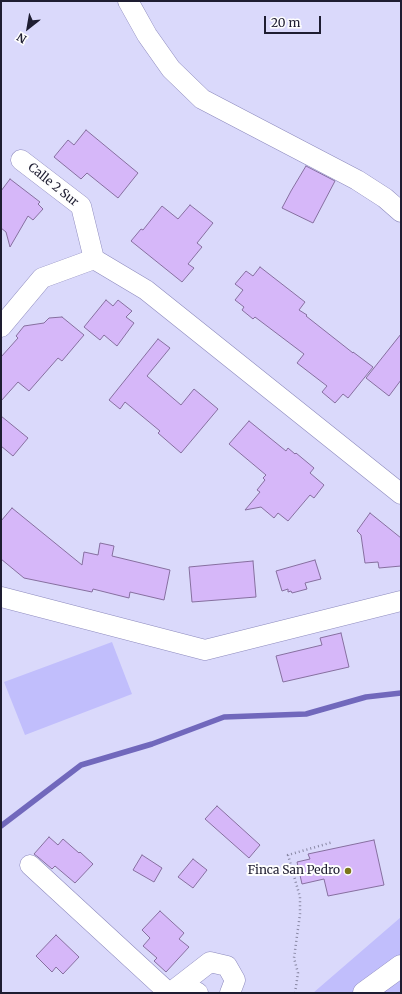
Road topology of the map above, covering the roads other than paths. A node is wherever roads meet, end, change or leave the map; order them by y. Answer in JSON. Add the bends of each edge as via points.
{"nodes":[{"id":1,"x":128,"y":1,"type":"edge"},
{"id":2,"x":21,"y":160,"type":"dead end"},
{"id":3,"x":401,"y":212,"type":"edge"},
{"id":4,"x":94,"y":259,"type":"junction"},
{"id":5,"x":1,"y":327,"type":"edge"},
{"id":6,"x":401,"y":494,"type":"edge"},
{"id":7,"x":1,"y":596,"type":"edge"},
{"id":8,"x":401,"y":602,"type":"edge"},
{"id":9,"x":30,"y":865,"type":"dead end"},
{"id":10,"x":401,"y":966,"type":"edge"},
{"id":11,"x":180,"y":991,"type":"edge"},
{"id":12,"x":230,"y":993,"type":"edge"},
{"id":13,"x":364,"y":993,"type":"edge"}],
"edges":[{"from":1,"to":3,"type":"street","via":[[147,35],[171,69],[202,99],[357,180]]},
{"from":2,"to":4,"type":"street","name":"Calle 2 Sur","via":[[81,206]]},
{"from":4,"to":5,"type":"street","via":[[42,278]]},
{"from":4,"to":6,"type":"street","via":[[146,290]]},
{"from":7,"to":8,"type":"street","via":[[205,650]]},
{"from":9,"to":11,"type":"street"},
{"from":10,"to":13,"type":"main road"},
{"from":11,"to":12,"type":"street","via":[[210,962],[227,966],[235,980]]}]}
